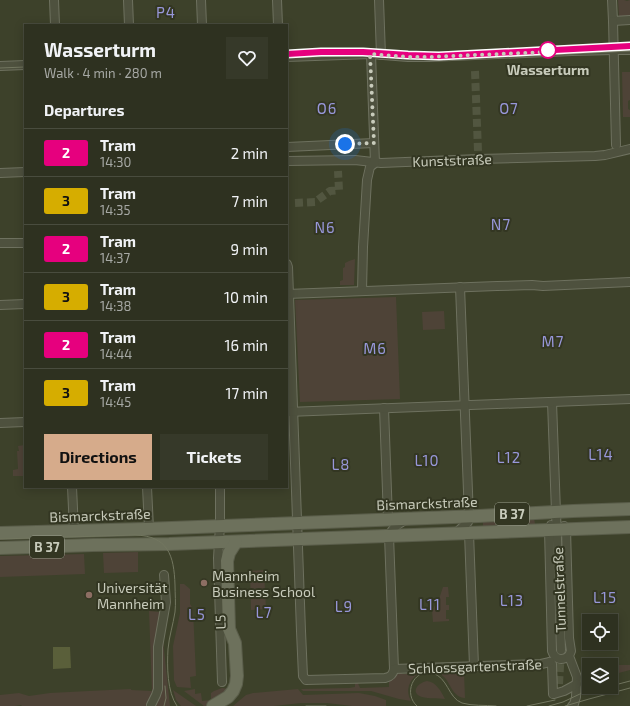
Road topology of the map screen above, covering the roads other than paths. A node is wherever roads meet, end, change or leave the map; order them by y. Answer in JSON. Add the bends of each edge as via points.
{"nodes":[{"id":1,"x":54,"y":0,"type":"edge"},
{"id":2,"x":128,"y":0,"type":"edge"},
{"id":3,"x":201,"y":0,"type":"edge"},
{"id":4,"x":277,"y":0,"type":"edge"},
{"id":5,"x":379,"y":0,"type":"edge"},
{"id":6,"x":612,"y":0,"type":"edge"},
{"id":7,"x":630,"y":20,"type":"edge"},
{"id":8,"x":613,"y":21,"type":"junction"},
{"id":9,"x":55,"y":24,"type":"edge"},
{"id":10,"x":129,"y":24,"type":"edge"},
{"id":11,"x":202,"y":24,"type":"edge"},
{"id":12,"x":278,"y":24,"type":"edge"},
{"id":13,"x":614,"y":50,"type":"junction"},
{"id":14,"x":630,"y":50,"type":"edge"},
{"id":15,"x":370,"y":54,"type":"junction"},
{"id":16,"x":381,"y":55,"type":"junction"},
{"id":17,"x":288,"y":57,"type":"edge"},
{"id":18,"x":24,"y":65,"type":"edge"},
{"id":19,"x":0,"y":66,"type":"edge"},
{"id":20,"x":374,"y":143,"type":"junction"},
{"id":21,"x":288,"y":147,"type":"edge"},
{"id":22,"x":616,"y":149,"type":"junction"},
{"id":23,"x":630,"y":150,"type":"edge"},
{"id":24,"x":630,"y":156,"type":"edge"},
{"id":25,"x":288,"y":161,"type":"edge"},
{"id":26,"x":375,"y":163,"type":"junction"},
{"id":27,"x":24,"y":172,"type":"edge"},
{"id":28,"x":0,"y":173,"type":"edge"},
{"id":29,"x":24,"y":242,"type":"edge"},
{"id":30,"x":0,"y":244,"type":"edge"},
{"id":31,"x":288,"y":267,"type":"edge"},
{"id":32,"x":630,"y":282,"type":"edge"},
{"id":33,"x":460,"y":287,"type":"junction"},
{"id":34,"x":362,"y":291,"type":"junction"},
{"id":35,"x":288,"y":294,"type":"edge"},
{"id":36,"x":24,"y":304,"type":"edge"},
{"id":37,"x":0,"y":305,"type":"edge"},
{"id":38,"x":630,"y":399,"type":"edge"},
{"id":39,"x":552,"y":402,"type":"junction"},
{"id":40,"x":465,"y":405,"type":"junction"},
{"id":41,"x":384,"y":408,"type":"junction"},
{"id":42,"x":290,"y":412,"type":"edge"},
{"id":43,"x":24,"y":422,"type":"edge"},
{"id":44,"x":0,"y":423,"type":"edge"},
{"id":45,"x":72,"y":488,"type":"edge"},
{"id":46,"x":148,"y":488,"type":"edge"},
{"id":47,"x":220,"y":488,"type":"edge"},
{"id":48,"x":630,"y":509,"type":"edge"},
{"id":49,"x":556,"y":512,"type":"junction"},
{"id":50,"x":469,"y":517,"type":"junction"},
{"id":51,"x":388,"y":519,"type":"junction"},
{"id":52,"x":407,"y":519,"type":"junction"},
{"id":53,"x":297,"y":522,"type":"junction"},
{"id":54,"x":220,"y":525,"type":"junction"},
{"id":55,"x":178,"y":527,"type":"junction"},
{"id":56,"x":630,"y":527,"type":"edge"},
{"id":57,"x":149,"y":528,"type":"junction"},
{"id":58,"x":557,"y":529,"type":"junction"},
{"id":59,"x":74,"y":530,"type":"junction"},
{"id":60,"x":0,"y":533,"type":"edge"},
{"id":61,"x":456,"y":533,"type":"junction"},
{"id":62,"x":469,"y":533,"type":"junction"},
{"id":63,"x":388,"y":536,"type":"junction"},
{"id":64,"x":297,"y":539,"type":"junction"},
{"id":65,"x":220,"y":542,"type":"junction"},
{"id":66,"x":236,"y":542,"type":"junction"},
{"id":67,"x":153,"y":545,"type":"junction"},
{"id":68,"x":0,"y":548,"type":"edge"},
{"id":69,"x":164,"y":575,"type":"dead end"},
{"id":70,"x":561,"y":650,"type":"tunnel mouth"},
{"id":71,"x":236,"y":651,"type":"junction"},
{"id":72,"x":221,"y":654,"type":"junction"},
{"id":73,"x":570,"y":660,"type":"junction"},
{"id":74,"x":553,"y":661,"type":"junction"},
{"id":75,"x":474,"y":666,"type":"junction"},
{"id":76,"x":394,"y":668,"type":"junction"},
{"id":77,"x":222,"y":682,"type":"dead end"},
{"id":78,"x":577,"y":684,"type":"junction"},
{"id":79,"x":151,"y":704,"type":"dead end"},
{"id":80,"x":213,"y":706,"type":"edge"},
{"id":81,"x":572,"y":706,"type":"edge"}],
"edges":[{"from":1,"to":9,"type":"street"},
{"from":2,"to":10,"type":"street"},
{"from":3,"to":11,"type":"street"},
{"from":4,"to":12,"type":"street"},
{"from":5,"to":16,"type":"street"},
{"from":6,"to":8,"type":"street"},
{"from":7,"to":8,"type":"street"},
{"from":8,"to":13,"type":"street"},
{"from":13,"to":14,"type":"street"},
{"from":13,"to":16,"type":"street","via":[[434,57]]},
{"from":13,"to":22,"type":"street"},
{"from":15,"to":16,"type":"street"},
{"from":15,"to":17,"type":"street"},
{"from":15,"to":20,"type":"street"},
{"from":18,"to":19,"type":"street"},
{"from":20,"to":21,"type":"street"},
{"from":20,"to":26,"type":"street"},
{"from":22,"to":23,"type":"street","name":"Kunststraße"},
{"from":22,"to":24,"type":"street","name":"Kunststraße"},
{"from":22,"to":26,"type":"street","name":"Kunststraße","via":[[595,156]]},
{"from":25,"to":26,"type":"street","name":"Kunststraße","via":[[355,160]]},
{"from":26,"to":34,"type":"street","via":[[368,173]]},
{"from":27,"to":28,"type":"street"},
{"from":29,"to":30,"type":"street"},
{"from":31,"to":35,"type":"street"},
{"from":32,"to":33,"type":"street"},
{"from":33,"to":34,"type":"street"},
{"from":33,"to":40,"type":"street"},
{"from":34,"to":35,"type":"street"},
{"from":35,"to":42,"type":"street"},
{"from":36,"to":37,"type":"street"},
{"from":38,"to":39,"type":"street"},
{"from":39,"to":40,"type":"street"},
{"from":39,"to":49,"type":"street"},
{"from":40,"to":41,"type":"street"},
{"from":40,"to":50,"type":"street"},
{"from":41,"to":42,"type":"street"},
{"from":41,"to":51,"type":"street"},
{"from":42,"to":53,"type":"street"},
{"from":43,"to":44,"type":"street"},
{"from":45,"to":59,"type":"street"},
{"from":46,"to":57,"type":"street"},
{"from":47,"to":54,"type":"street","name":"L5"},
{"from":48,"to":49,"type":"main road","name":"Bismarckstraße","number":"B 37"},
{"from":49,"to":50,"type":"main road","name":"Bismarckstraße","number":"B 37"},
{"from":49,"to":58,"type":"street"},
{"from":49,"to":58,"type":"street"},
{"from":50,"to":52,"type":"main road","name":"Bismarckstraße","number":"B 37"},
{"from":50,"to":61,"type":"street","via":[[468,522]]},
{"from":51,"to":52,"type":"main road","name":"Bismarckstraße","number":"B 37"},
{"from":51,"to":53,"type":"main road","name":"Bismarckstraße","number":"B 37"},
{"from":52,"to":63,"type":"street","via":[[396,525]]},
{"from":53,"to":54,"type":"main road","name":"Bismarckstraße","number":"B 37"},
{"from":53,"to":64,"type":"street"},
{"from":54,"to":55,"type":"main road","name":"Bismarckstraße","number":"B 37"},
{"from":54,"to":65,"type":"street","name":"L5"},
{"from":55,"to":57,"type":"main road","name":"Bismarckstraße","number":"B 37"},
{"from":55,"to":67,"type":"main road"},
{"from":56,"to":58,"type":"main road","number":"B 37"},
{"from":57,"to":59,"type":"main road","name":"Bismarckstraße","number":"B 37"},
{"from":58,"to":62,"type":"main road","number":"B 37"},
{"from":58,"to":70,"type":"street","name":"Tunnelstraße"},
{"from":58,"to":73,"type":"street","via":[[568,595]]},
{"from":58,"to":74,"type":"street"},
{"from":59,"to":60,"type":"main road","name":"Bismarckstraße","number":"B 37"},
{"from":61,"to":62,"type":"main road","number":"B 37"},
{"from":61,"to":63,"type":"main road","number":"B 37"},
{"from":62,"to":75,"type":"street"},
{"from":63,"to":64,"type":"main road","number":"B 37"},
{"from":63,"to":76,"type":"street"},
{"from":64,"to":66,"type":"main road","number":"B 37"},
{"from":64,"to":76,"type":"street","name":"Schlossgartenstraße","via":[[304,678],[385,678],[393,673]]},
{"from":65,"to":66,"type":"main road","number":"B 37"},
{"from":65,"to":67,"type":"main road","number":"B 37"},
{"from":65,"to":72,"type":"street","name":"L5","via":[[218,558]]},
{"from":66,"to":71,"type":"main road","via":[[227,561],[229,629],[236,642]]},
{"from":67,"to":68,"type":"main road","number":"B 37"},
{"from":69,"to":79,"type":"street","via":[[166,602],[158,647],[158,689]]},
{"from":71,"to":72,"type":"street"},
{"from":71,"to":80,"type":"main road","via":[[235,687],[228,697]]},
{"from":72,"to":77,"type":"street","name":"L5"},
{"from":73,"to":74,"type":"street","name":"Schlossgartenstraße"},
{"from":73,"to":78,"type":"street"},
{"from":74,"to":75,"type":"street","name":"Schlossgartenstraße","via":[[541,664]]},
{"from":74,"to":78,"type":"street","via":[[552,693],[558,694]]},
{"from":75,"to":76,"type":"street","name":"Schlossgartenstraße"},
{"from":78,"to":81,"type":"street","via":[[575,702]]}]}
